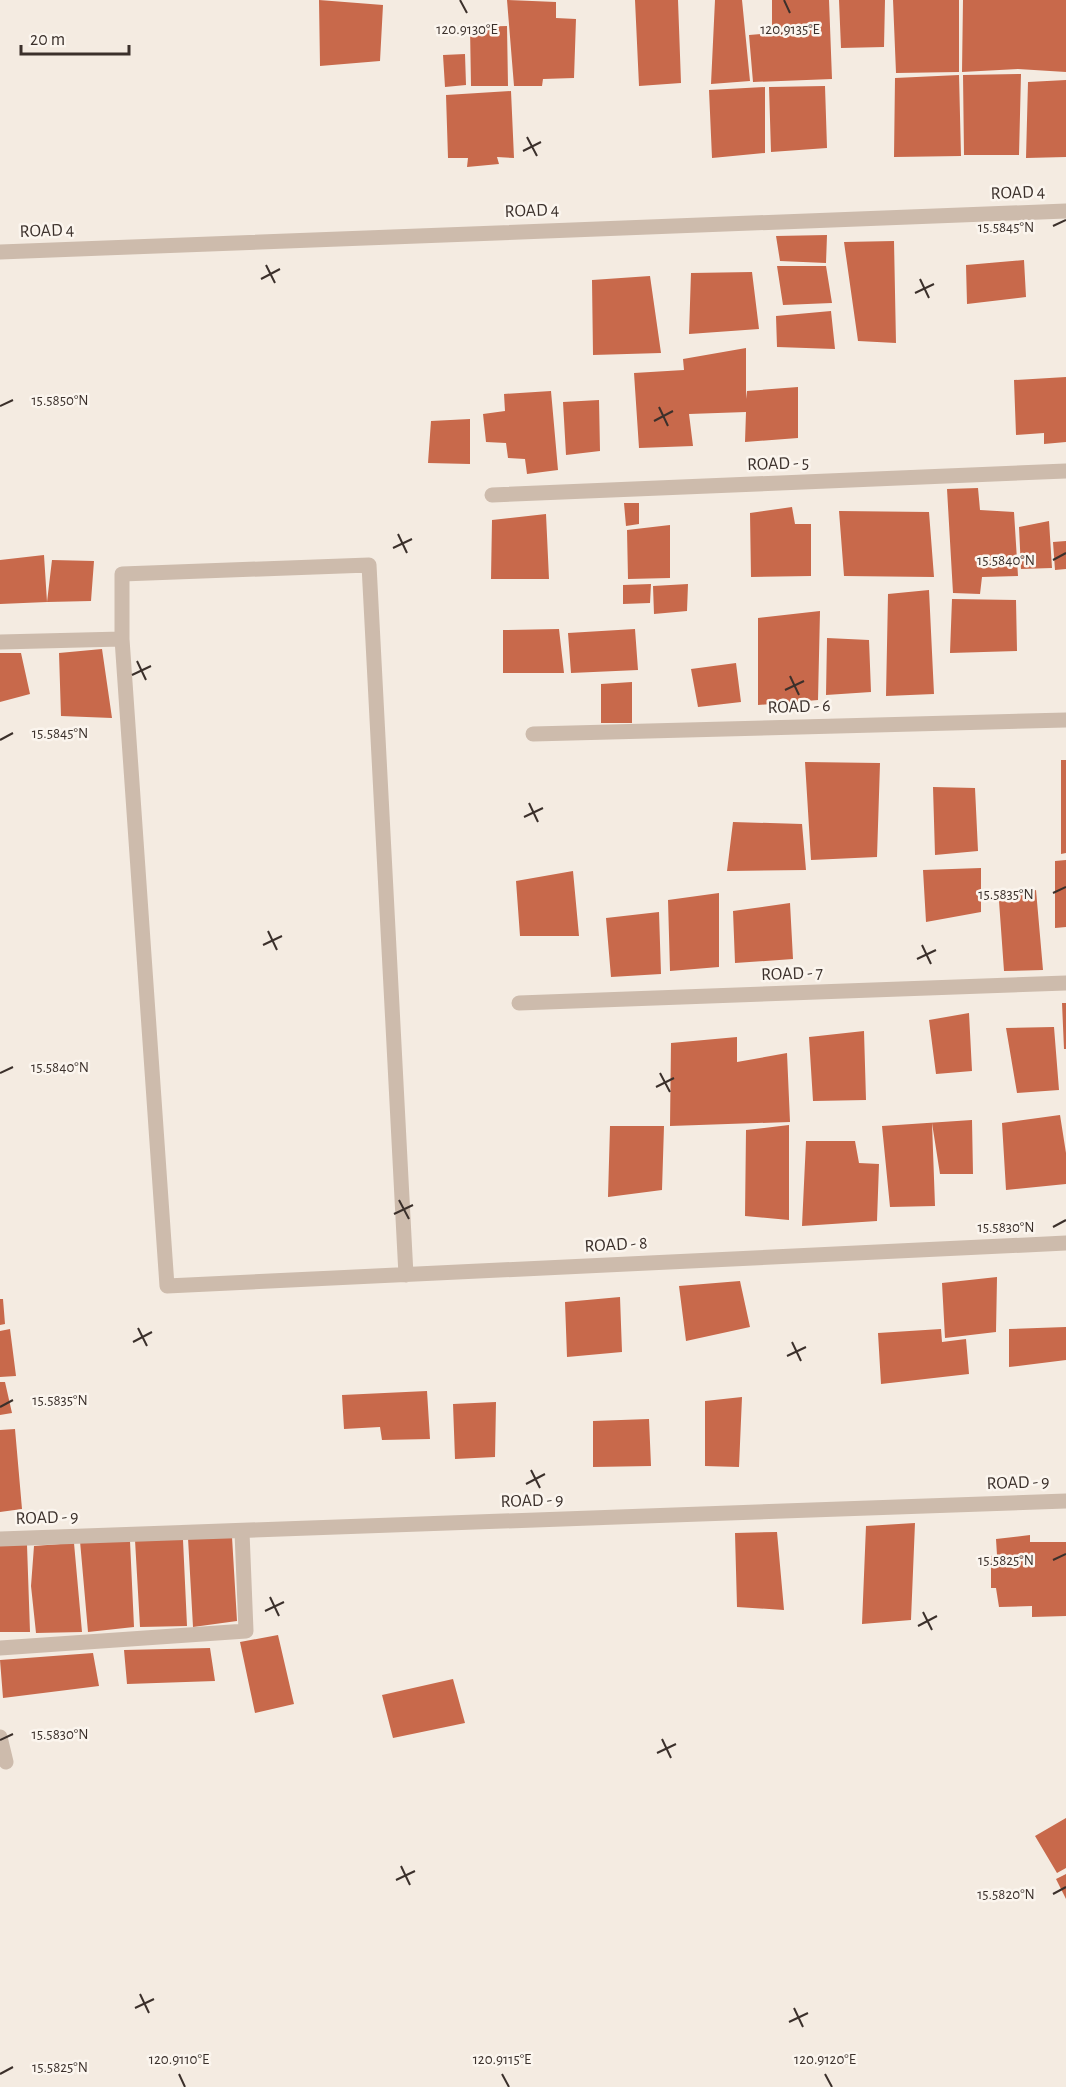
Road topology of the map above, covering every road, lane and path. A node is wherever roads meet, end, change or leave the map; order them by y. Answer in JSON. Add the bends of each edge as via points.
{"nodes":[{"id":1,"x":1066,"y":210,"type":"edge"},
{"id":2,"x":0,"y":252,"type":"edge"},
{"id":3,"x":1066,"y":471,"type":"edge"},
{"id":4,"x":492,"y":495,"type":"dead end"},
{"id":5,"x":122,"y":639,"type":"junction"},
{"id":6,"x":0,"y":642,"type":"edge"},
{"id":7,"x":1066,"y":720,"type":"edge"},
{"id":8,"x":533,"y":734,"type":"dead end"},
{"id":9,"x":1066,"y":983,"type":"edge"},
{"id":10,"x":519,"y":1003,"type":"dead end"},
{"id":11,"x":1066,"y":1243,"type":"edge"},
{"id":12,"x":406,"y":1275,"type":"junction"},
{"id":13,"x":1066,"y":1501,"type":"edge"},
{"id":14,"x":242,"y":1532,"type":"junction"},
{"id":15,"x":0,"y":1539,"type":"edge"},
{"id":16,"x":0,"y":1648,"type":"edge"},
{"id":17,"x":0,"y":1737,"type":"edge"},
{"id":18,"x":6,"y":1762,"type":"dead end"}],
"edges":[{"from":1,"to":2,"type":"street","name":"ROAD 4"},
{"from":3,"to":4,"type":"street","name":"ROAD - 5"},
{"from":5,"to":6,"type":"street"},
{"from":5,"to":12,"type":"street","name":"ROAD - 8","via":[[167,1286]]},
{"from":5,"to":12,"type":"street","via":[[122,574],[369,565]]},
{"from":7,"to":8,"type":"street","name":"ROAD - 6"},
{"from":9,"to":10,"type":"street","name":"ROAD - 7"},
{"from":11,"to":12,"type":"street","name":"ROAD - 8"},
{"from":13,"to":14,"type":"street","name":"ROAD - 9"},
{"from":14,"to":15,"type":"street","name":"ROAD - 9"},
{"from":14,"to":16,"type":"street","via":[[246,1631]]},
{"from":17,"to":18,"type":"street"}]}
